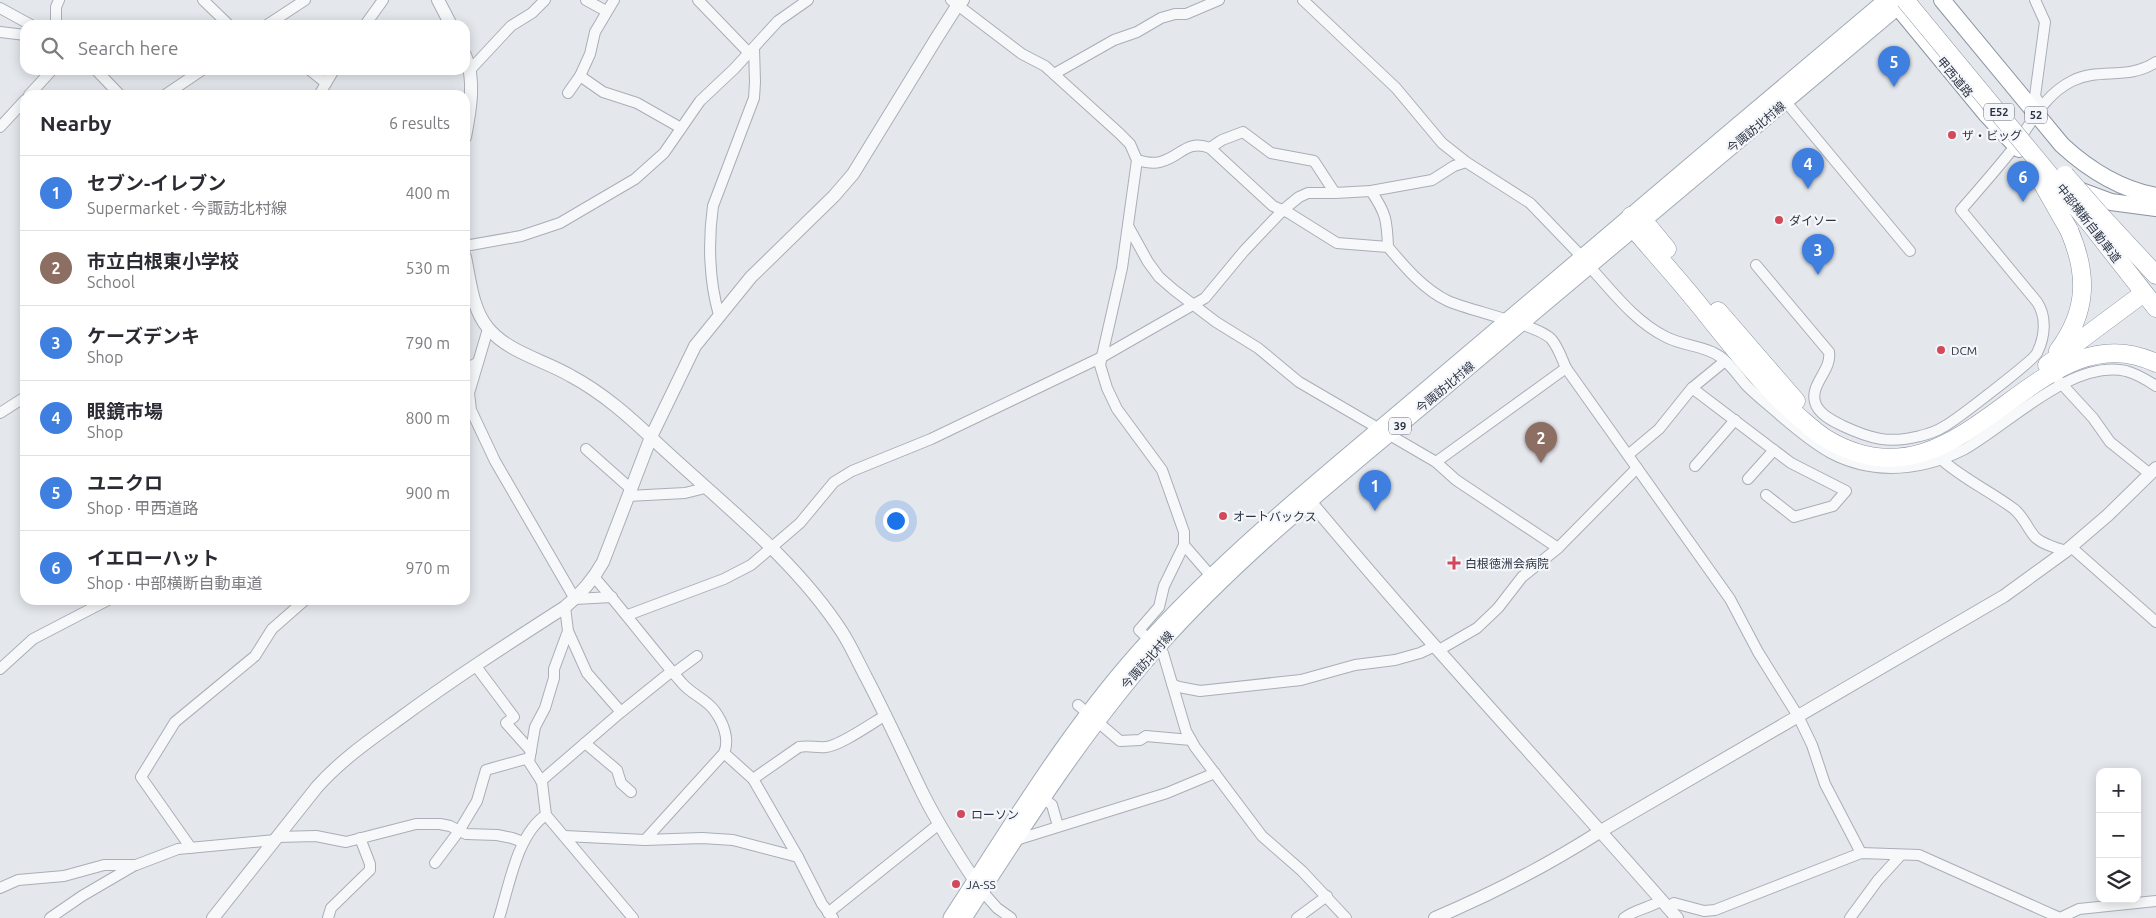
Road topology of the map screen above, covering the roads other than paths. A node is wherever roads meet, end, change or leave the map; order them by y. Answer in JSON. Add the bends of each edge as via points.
{"nodes":[{"id":1,"x":59,"y":0,"type":"edge"},
{"id":2,"x":203,"y":0,"type":"edge"},
{"id":3,"x":306,"y":0,"type":"edge"},
{"id":4,"x":383,"y":0,"type":"edge"},
{"id":5,"x":438,"y":0,"type":"edge"},
{"id":6,"x":545,"y":0,"type":"edge"},
{"id":7,"x":586,"y":0,"type":"edge"},
{"id":8,"x":614,"y":0,"type":"edge"},
{"id":9,"x":698,"y":0,"type":"edge"},
{"id":10,"x":808,"y":0,"type":"edge"},
{"id":11,"x":1220,"y":0,"type":"edge"},
{"id":12,"x":1303,"y":0,"type":"edge"},
{"id":13,"x":1942,"y":0,"type":"edge"},
{"id":14,"x":2035,"y":0,"type":"edge"},
{"id":15,"x":1900,"y":1,"type":"edge"},
{"id":16,"x":957,"y":2,"type":"edge"},
{"id":17,"x":0,"y":8,"type":"edge"},
{"id":18,"x":606,"y":11,"type":"junction"},
{"id":19,"x":22,"y":20,"type":"edge"},
{"id":20,"x":56,"y":20,"type":"edge"},
{"id":21,"x":224,"y":20,"type":"edge"},
{"id":22,"x":278,"y":20,"type":"edge"},
{"id":23,"x":369,"y":20,"type":"edge"},
{"id":24,"x":448,"y":20,"type":"edge"},
{"id":25,"x":0,"y":32,"type":"edge"},
{"id":26,"x":20,"y":35,"type":"edge"},
{"id":27,"x":751,"y":50,"type":"junction"},
{"id":28,"x":2156,"y":62,"type":"edge"},
{"id":29,"x":470,"y":70,"type":"edge"},
{"id":30,"x":1054,"y":74,"type":"junction"},
{"id":31,"x":48,"y":75,"type":"edge"},
{"id":32,"x":101,"y":75,"type":"edge"},
{"id":33,"x":195,"y":75,"type":"edge"},
{"id":34,"x":317,"y":75,"type":"edge"},
{"id":35,"x":331,"y":75,"type":"edge"},
{"id":36,"x":469,"y":75,"type":"edge"},
{"id":37,"x":580,"y":76,"type":"junction"},
{"id":38,"x":326,"y":82,"type":"junction"},
{"id":39,"x":34,"y":90,"type":"edge"},
{"id":40,"x":115,"y":90,"type":"edge"},
{"id":41,"x":172,"y":90,"type":"edge"},
{"id":42,"x":322,"y":90,"type":"edge"},
{"id":43,"x":568,"y":93,"type":"dead end"},
{"id":44,"x":470,"y":99,"type":"edge"},
{"id":45,"x":1786,"y":102,"type":"junction"},
{"id":46,"x":20,"y":105,"type":"edge"},
{"id":47,"x":2038,"y":111,"type":"junction"},
{"id":48,"x":0,"y":127,"type":"edge"},
{"id":49,"x":681,"y":128,"type":"junction"},
{"id":50,"x":2015,"y":145,"type":"junction"},
{"id":51,"x":1210,"y":148,"type":"junction"},
{"id":52,"x":1137,"y":160,"type":"junction"},
{"id":53,"x":1466,"y":162,"type":"junction"},
{"id":54,"x":1371,"y":191,"type":"junction"},
{"id":55,"x":1335,"y":193,"type":"junction"},
{"id":56,"x":2156,"y":196,"type":"edge"},
{"id":57,"x":2156,"y":208,"type":"edge"},
{"id":58,"x":1283,"y":210,"type":"junction"},
{"id":59,"x":2096,"y":221,"type":"junction"},
{"id":60,"x":1637,"y":222,"type":"junction"},
{"id":61,"x":1128,"y":226,"type":"junction"},
{"id":62,"x":470,"y":245,"type":"edge"},
{"id":63,"x":1388,"y":247,"type":"junction"},
{"id":64,"x":1910,"y":251,"type":"dead end"},
{"id":65,"x":1585,"y":262,"type":"junction"},
{"id":66,"x":1756,"y":265,"type":"dead end"},
{"id":67,"x":2156,"y":275,"type":"edge"},
{"id":68,"x":470,"y":280,"type":"edge"},
{"id":69,"x":2148,"y":302,"type":"edge"},
{"id":70,"x":1194,"y":305,"type":"junction"},
{"id":71,"x":718,"y":315,"type":"junction"},
{"id":72,"x":1513,"y":322,"type":"junction"},
{"id":73,"x":488,"y":329,"type":"junction"},
{"id":74,"x":1102,"y":357,"type":"junction"},
{"id":75,"x":1725,"y":361,"type":"junction"},
{"id":76,"x":477,"y":363,"type":"junction"},
{"id":77,"x":2156,"y":363,"type":"edge"},
{"id":78,"x":470,"y":366,"type":"edge"},
{"id":79,"x":2045,"y":367,"type":"junction"},
{"id":80,"x":1566,"y":368,"type":"junction"},
{"id":81,"x":2062,"y":385,"type":"junction"},
{"id":82,"x":2156,"y":386,"type":"edge"},
{"id":83,"x":1692,"y":388,"type":"junction"},
{"id":84,"x":470,"y":389,"type":"edge"},
{"id":85,"x":20,"y":400,"type":"edge"},
{"id":86,"x":470,"y":402,"type":"edge"},
{"id":87,"x":0,"y":413,"type":"edge"},
{"id":88,"x":1735,"y":420,"type":"junction"},
{"id":89,"x":1385,"y":431,"type":"junction"},
{"id":90,"x":651,"y":437,"type":"junction"},
{"id":91,"x":586,"y":449,"type":"dead end"},
{"id":92,"x":1774,"y":450,"type":"junction"},
{"id":93,"x":1628,"y":455,"type":"junction"},
{"id":94,"x":1941,"y":459,"type":"junction"},
{"id":95,"x":1436,"y":462,"type":"junction"},
{"id":96,"x":1695,"y":466,"type":"dead end"},
{"id":97,"x":1637,"y":468,"type":"junction"},
{"id":98,"x":2153,"y":471,"type":"edge"},
{"id":99,"x":1748,"y":479,"type":"dead end"},
{"id":100,"x":705,"y":488,"type":"junction"},
{"id":101,"x":630,"y":492,"type":"junction"},
{"id":102,"x":1766,"y":496,"type":"dead end"},
{"id":103,"x":1307,"y":498,"type":"junction"},
{"id":104,"x":1184,"y":546,"type":"junction"},
{"id":105,"x":771,"y":548,"type":"junction"},
{"id":106,"x":1558,"y":548,"type":"junction"},
{"id":107,"x":2068,"y":549,"type":"junction"},
{"id":108,"x":1211,"y":576,"type":"junction"},
{"id":109,"x":594,"y":577,"type":"junction"},
{"id":110,"x":612,"y":597,"type":"junction"},
{"id":111,"x":570,"y":603,"type":"junction"},
{"id":112,"x":98,"y":605,"type":"edge"},
{"id":113,"x":299,"y":605,"type":"edge"},
{"id":114,"x":628,"y":616,"type":"junction"},
{"id":115,"x":2156,"y":622,"type":"edge"},
{"id":116,"x":568,"y":631,"type":"junction"},
{"id":117,"x":1153,"y":643,"type":"junction"},
{"id":118,"x":1437,"y":648,"type":"junction"},
{"id":119,"x":697,"y":656,"type":"dead end"},
{"id":120,"x":475,"y":665,"type":"junction"},
{"id":121,"x":0,"y":669,"type":"edge"},
{"id":122,"x":673,"y":672,"type":"junction"},
{"id":123,"x":1172,"y":684,"type":"junction"},
{"id":124,"x":621,"y":712,"type":"junction"},
{"id":125,"x":1088,"y":713,"type":"junction"},
{"id":126,"x":886,"y":715,"type":"junction"},
{"id":127,"x":1798,"y":716,"type":"junction"},
{"id":128,"x":1191,"y":740,"type":"junction"},
{"id":129,"x":585,"y":743,"type":"junction"},
{"id":130,"x":724,"y":753,"type":"junction"},
{"id":131,"x":530,"y":755,"type":"junction"},
{"id":132,"x":1215,"y":773,"type":"junction"},
{"id":133,"x":753,"y":779,"type":"junction"},
{"id":134,"x":541,"y":780,"type":"junction"},
{"id":135,"x":631,"y":792,"type":"dead end"},
{"id":136,"x":1043,"y":798,"type":"junction"},
{"id":137,"x":546,"y":815,"type":"junction"},
{"id":138,"x":938,"y":824,"type":"junction"},
{"id":139,"x":1058,"y":826,"type":"junction"},
{"id":140,"x":459,"y":831,"type":"junction"},
{"id":141,"x":1601,"y":831,"type":"junction"},
{"id":142,"x":565,"y":836,"type":"junction"},
{"id":143,"x":360,"y":838,"type":"junction"},
{"id":144,"x":276,"y":839,"type":"junction"},
{"id":145,"x":645,"y":840,"type":"junction"},
{"id":146,"x":1016,"y":840,"type":"junction"},
{"id":147,"x":523,"y":842,"type":"junction"},
{"id":148,"x":191,"y":848,"type":"junction"},
{"id":149,"x":1861,"y":853,"type":"junction"},
{"id":150,"x":1900,"y":856,"type":"junction"},
{"id":151,"x":798,"y":857,"type":"junction"},
{"id":152,"x":435,"y":863,"type":"dead end"},
{"id":153,"x":136,"y":865,"type":"junction"},
{"id":154,"x":978,"y":886,"type":"junction"},
{"id":155,"x":0,"y":888,"type":"edge"},
{"id":156,"x":1327,"y":896,"type":"junction"},
{"id":157,"x":2156,"y":901,"type":"edge"},
{"id":158,"x":1665,"y":904,"type":"junction"},
{"id":159,"x":831,"y":915,"type":"edge"},
{"id":160,"x":50,"y":918,"type":"edge"},
{"id":161,"x":213,"y":918,"type":"edge"},
{"id":162,"x":328,"y":918,"type":"edge"},
{"id":163,"x":499,"y":918,"type":"edge"},
{"id":164,"x":633,"y":918,"type":"edge"},
{"id":165,"x":951,"y":918,"type":"edge"},
{"id":166,"x":964,"y":918,"type":"edge"},
{"id":167,"x":1011,"y":918,"type":"edge"},
{"id":168,"x":1297,"y":918,"type":"edge"},
{"id":169,"x":1346,"y":918,"type":"edge"},
{"id":170,"x":1436,"y":918,"type":"edge"},
{"id":171,"x":1624,"y":918,"type":"edge"},
{"id":172,"x":1677,"y":918,"type":"edge"},
{"id":173,"x":1850,"y":918,"type":"edge"},
{"id":174,"x":2060,"y":918,"type":"edge"}],
"edges":[{"from":1,"to":20,"type":"street"},
{"from":2,"to":21,"type":"street"},
{"from":3,"to":22,"type":"street"},
{"from":4,"to":23,"type":"street"},
{"from":5,"to":24,"type":"street"},
{"from":6,"to":29,"type":"street","via":[[512,26]]},
{"from":7,"to":18,"type":"street"},
{"from":8,"to":18,"type":"street"},
{"from":9,"to":27,"type":"street"},
{"from":10,"to":27,"type":"street","via":[[778,21]]},
{"from":11,"to":30,"type":"street","via":[[1186,14],[1161,18]]},
{"from":12,"to":53,"type":"street","via":[[1396,88],[1442,143]]},
{"from":13,"to":47,"type":"highway","number":"52"},
{"from":14,"to":47,"type":"street","via":[[2046,22],[2036,96]]},
{"from":15,"to":45,"type":"main road","name":"今諏訪北村線","number":"39"},
{"from":15,"to":50,"type":"highway","name":"甲西道路","via":[[1967,92]]},
{"from":15,"to":59,"type":"highway","name":"中部横断自動車道","number":"E52","bridge":true},
{"from":15,"to":59,"type":"highway","name":"中部横断自動車道","number":"E52","via":[[1986,87]]},
{"from":15,"to":60,"type":"main road","name":"今諏訪北村線","number":"39"},
{"from":15,"to":79,"type":"highway","bridge":true,"via":[[2012,138],[2043,183],[2077,248],[2082,302],[2069,335]]},
{"from":16,"to":30,"type":"street","via":[[1022,54]]},
{"from":16,"to":71,"type":"street","via":[[853,174]]},
{"from":17,"to":19,"type":"street"},
{"from":18,"to":37,"type":"street"},
{"from":25,"to":26,"type":"street"},
{"from":27,"to":49,"type":"street","via":[[700,101]]},
{"from":27,"to":71,"type":"street","via":[[754,98],[710,220],[712,291]]},
{"from":28,"to":47,"type":"street","via":[[2134,72],[2092,75],[2075,80],[2061,87]]},
{"from":30,"to":52,"type":"street","via":[[1130,144]]},
{"from":31,"to":39,"type":"street"},
{"from":32,"to":40,"type":"street"},
{"from":33,"to":41,"type":"street"},
{"from":34,"to":38,"type":"street"},
{"from":35,"to":38,"type":"street"},
{"from":36,"to":44,"type":"street"},
{"from":37,"to":43,"type":"street"},
{"from":37,"to":49,"type":"street","via":[[603,92],[637,104]]},
{"from":38,"to":42,"type":"street"},
{"from":45,"to":60,"type":"main road","name":"今諏訪北村線","number":"39"},
{"from":45,"to":64,"type":"street"},
{"from":46,"to":48,"type":"street"},
{"from":47,"to":50,"type":"street"},
{"from":47,"to":56,"type":"highway","number":"52","via":[[2062,145],[2094,171],[2128,188]]},
{"from":49,"to":62,"type":"street","via":[[648,169],[560,223],[521,236]]},
{"from":50,"to":57,"type":"highway","name":"甲西道路","via":[[2051,173],[2082,191],[2111,202]]},
{"from":50,"to":79,"type":"street","via":[[1961,210],[2042,310]]},
{"from":51,"to":52,"type":"street","via":[[1192,145],[1158,163]]},
{"from":51,"to":55,"type":"street","via":[[1243,132],[1271,153],[1314,161]]},
{"from":51,"to":58,"type":"street","via":[[1273,206]]},
{"from":52,"to":61,"type":"street"},
{"from":53,"to":54,"type":"street","via":[[1432,180]]},
{"from":53,"to":65,"type":"street","via":[[1530,204]]},
{"from":54,"to":55,"type":"street"},
{"from":54,"to":63,"type":"street","via":[[1387,220]]},
{"from":55,"to":58,"type":"street","via":[[1308,193]]},
{"from":58,"to":63,"type":"street","via":[[1337,243]]},
{"from":58,"to":70,"type":"street","via":[[1205,298]]},
{"from":59,"to":67,"type":"highway"},
{"from":59,"to":69,"type":"highway","name":"中部横断自動車道","number":"E52"},
{"from":60,"to":65,"type":"main road","name":"今諏訪北村線","number":"39"},
{"from":60,"to":79,"type":"highway","via":[[1803,410],[1841,438],[1884,449],[1929,444],[1963,426]]},
{"from":61,"to":70,"type":"street","via":[[1159,277]]},
{"from":61,"to":74,"type":"street"},
{"from":63,"to":72,"type":"street","via":[[1437,295]]},
{"from":65,"to":72,"type":"main road","name":"今諏訪北村線","number":"39"},
{"from":65,"to":75,"type":"street","via":[[1648,328],[1668,339],[1716,354]]},
{"from":66,"to":79,"type":"street","via":[[1829,352],[1829,364],[1815,394],[1819,409],[1860,435],[1880,440],[1903,438],[1944,427]]},
{"from":68,"to":73,"type":"street","via":[[479,316]]},
{"from":69,"to":79,"type":"highway"},
{"from":70,"to":74,"type":"street"},
{"from":70,"to":89,"type":"street","via":[[1258,348],[1299,382]]},
{"from":71,"to":90,"type":"street","via":[[695,346]]},
{"from":72,"to":80,"type":"street","via":[[1545,334],[1552,340]]},
{"from":72,"to":89,"type":"main road","name":"今諏訪北村線","number":"39"},
{"from":73,"to":76,"type":"street"},
{"from":73,"to":90,"type":"street","via":[[504,343],[588,386]]},
{"from":74,"to":104,"type":"street","via":[[1100,365],[1117,408],[1162,470],[1184,532]]},
{"from":74,"to":105,"type":"street","via":[[931,439],[852,471],[834,482],[800,523]]},
{"from":75,"to":83,"type":"street"},
{"from":75,"to":94,"type":"street","via":[[1748,387],[1813,444],[1846,461],[1892,468]]},
{"from":76,"to":78,"type":"street"},
{"from":76,"to":84,"type":"street"},
{"from":77,"to":79,"type":"highway","via":[[2137,356],[2108,354]]},
{"from":79,"to":81,"type":"street"},
{"from":80,"to":93,"type":"street"},
{"from":80,"to":95,"type":"street"},
{"from":81,"to":82,"type":"street","via":[[2092,373],[2112,370],[2126,371]]},
{"from":81,"to":94,"type":"street","via":[[1963,449]]},
{"from":81,"to":98,"type":"street","via":[[2110,442]]},
{"from":83,"to":88,"type":"street"},
{"from":83,"to":93,"type":"street","via":[[1659,428]]},
{"from":85,"to":87,"type":"street"},
{"from":86,"to":111,"type":"street","via":[[495,462]]},
{"from":88,"to":92,"type":"street"},
{"from":88,"to":96,"type":"street"},
{"from":89,"to":95,"type":"street"},
{"from":89,"to":103,"type":"main road","name":"今諏訪北村線","number":"39"},
{"from":90,"to":100,"type":"street"},
{"from":90,"to":101,"type":"street"},
{"from":91,"to":101,"type":"street"},
{"from":92,"to":99,"type":"street"},
{"from":92,"to":102,"type":"street","via":[[1791,463],[1846,491],[1833,506],[1794,517]]},
{"from":93,"to":97,"type":"street"},
{"from":94,"to":107,"type":"street","via":[[2015,510],[2041,541]]},
{"from":95,"to":106,"type":"street","via":[[1456,480]]},
{"from":97,"to":106,"type":"street"},
{"from":97,"to":127,"type":"street","via":[[1730,599]]},
{"from":98,"to":107,"type":"street"},
{"from":100,"to":101,"type":"street","via":[[685,493]]},
{"from":100,"to":105,"type":"street"},
{"from":101,"to":109,"type":"street"},
{"from":103,"to":108,"type":"main road","name":"今諏訪北村線","number":"39"},
{"from":103,"to":117,"type":"main road","name":"今諏訪北村線","number":"39"},
{"from":103,"to":118,"type":"street"},
{"from":104,"to":108,"type":"street"},
{"from":104,"to":117,"type":"street","via":[[1164,586],[1158,607],[1139,630]]},
{"from":105,"to":114,"type":"street","via":[[751,565],[724,579]]},
{"from":105,"to":126,"type":"street","via":[[824,606],[843,634]]},
{"from":106,"to":118,"type":"street","via":[[1522,577],[1498,608],[1477,628]]},
{"from":107,"to":115,"type":"street"},
{"from":107,"to":127,"type":"street","via":[[2004,596]]},
{"from":108,"to":117,"type":"main road","name":"今諏訪北村線","number":"39"},
{"from":109,"to":110,"type":"street"},
{"from":109,"to":111,"type":"street"},
{"from":110,"to":111,"type":"street"},
{"from":110,"to":114,"type":"street"},
{"from":111,"to":116,"type":"street"},
{"from":111,"to":120,"type":"street"},
{"from":112,"to":121,"type":"street","via":[[33,639]]},
{"from":113,"to":148,"type":"street","via":[[272,629],[255,656],[175,722],[141,777]]},
{"from":114,"to":122,"type":"street"},
{"from":116,"to":124,"type":"street","via":[[587,673]]},
{"from":116,"to":131,"type":"street","via":[[554,669],[545,708],[535,727]]},
{"from":117,"to":123,"type":"street","via":[[1163,653]]},
{"from":117,"to":125,"type":"main road","name":"今諏訪北村線","number":"39"},
{"from":118,"to":123,"type":"street","via":[[1395,660],[1348,666],[1301,680],[1200,691]]},
{"from":118,"to":141,"type":"street"},
{"from":119,"to":122,"type":"street"},
{"from":120,"to":131,"type":"street","via":[[514,718],[506,723]]},
{"from":120,"to":144,"type":"street","via":[[349,756],[317,787]]},
{"from":122,"to":124,"type":"street"},
{"from":122,"to":130,"type":"street","via":[[714,710],[726,732]]},
{"from":123,"to":128,"type":"street"},
{"from":124,"to":129,"type":"street"},
{"from":125,"to":128,"type":"street","via":[[1120,741],[1140,740],[1146,736]]},
{"from":125,"to":136,"type":"main road","name":"今諏訪北村線","number":"39"},
{"from":125,"to":154,"type":"main road","name":"今諏訪北村線","number":"39"},
{"from":126,"to":133,"type":"street","via":[[836,744],[798,747]]},
{"from":126,"to":138,"type":"street"},
{"from":127,"to":141,"type":"street"},
{"from":127,"to":149,"type":"street","via":[[1812,745],[1824,784]]},
{"from":128,"to":132,"type":"street"},
{"from":129,"to":134,"type":"street"},
{"from":129,"to":135,"type":"street","via":[[617,770],[621,782]]},
{"from":130,"to":133,"type":"street"},
{"from":130,"to":145,"type":"street"},
{"from":131,"to":134,"type":"street","via":[[529,762]]},
{"from":131,"to":140,"type":"street","via":[[486,770],[477,801]]},
{"from":132,"to":139,"type":"street","via":[[1168,793]]},
{"from":132,"to":156,"type":"street","via":[[1262,836]]},
{"from":133,"to":151,"type":"street"},
{"from":134,"to":137,"type":"street"},
{"from":136,"to":139,"type":"street","via":[[1052,805]]},
{"from":136,"to":146,"type":"main road","name":"今諏訪北村線","number":"39"},
{"from":137,"to":142,"type":"street"},
{"from":137,"to":147,"type":"street","via":[[538,820]]},
{"from":138,"to":154,"type":"street"},
{"from":138,"to":159,"type":"street"},
{"from":139,"to":146,"type":"street"},
{"from":140,"to":143,"type":"street","via":[[440,824],[416,824]]},
{"from":140,"to":147,"type":"street"},
{"from":140,"to":152,"type":"street"},
{"from":141,"to":158,"type":"street"},
{"from":141,"to":170,"type":"street","via":[[1530,874]]},
{"from":142,"to":145,"type":"street"},
{"from":142,"to":164,"type":"street"},
{"from":143,"to":144,"type":"street","via":[[346,842],[316,836]]},
{"from":143,"to":162,"type":"street","via":[[370,870],[331,908]]},
{"from":144,"to":148,"type":"street"},
{"from":144,"to":161,"type":"street"},
{"from":145,"to":151,"type":"street","via":[[733,840]]},
{"from":146,"to":154,"type":"main road","name":"今諏訪北村線","number":"39"},
{"from":147,"to":163,"type":"street"},
{"from":148,"to":153,"type":"street"},
{"from":149,"to":150,"type":"street"},
{"from":149,"to":158,"type":"street","via":[[1715,910]]},
{"from":150,"to":173,"type":"street"},
{"from":150,"to":174,"type":"street","via":[[1919,855]]},
{"from":151,"to":159,"type":"street"},
{"from":153,"to":155,"type":"street","via":[[104,865],[64,876],[18,880]]},
{"from":153,"to":160,"type":"street"},
{"from":154,"to":165,"type":"main road","name":"今諏訪北村線","number":"39"},
{"from":154,"to":166,"type":"main road","name":"今諏訪北村線","number":"39"},
{"from":154,"to":167,"type":"street","via":[[997,908]]},
{"from":156,"to":168,"type":"street"},
{"from":156,"to":169,"type":"street"},
{"from":157,"to":174,"type":"street","via":[[2079,909]]},
{"from":158,"to":171,"type":"street","via":[[1644,907]]},
{"from":158,"to":172,"type":"street"}]}
